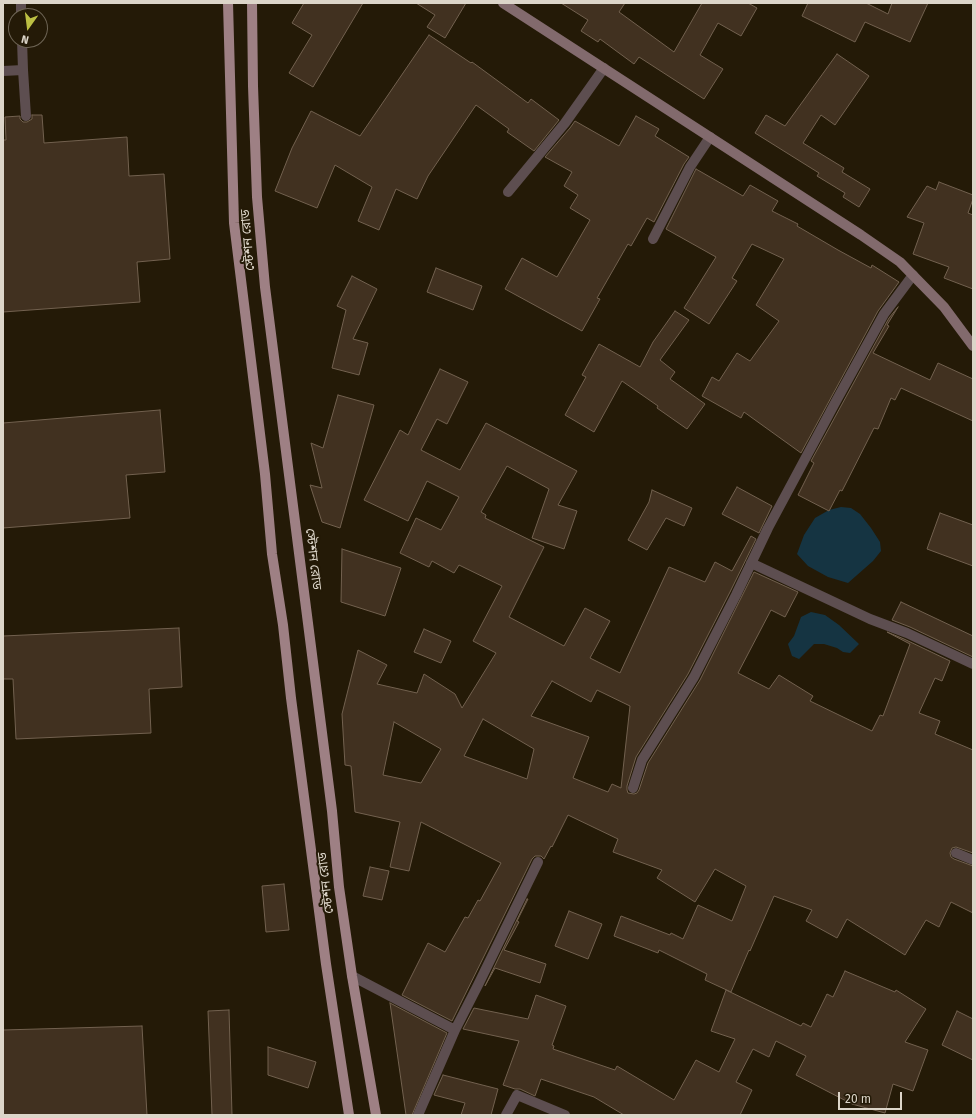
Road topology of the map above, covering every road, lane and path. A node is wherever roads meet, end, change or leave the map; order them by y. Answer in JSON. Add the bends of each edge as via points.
{"nodes":[{"id":1,"x":228,"y":3,"type":"edge"},
{"id":2,"x":252,"y":3,"type":"edge"},
{"id":3,"x":503,"y":3,"type":"edge"},
{"id":4,"x":22,"y":48,"type":"edge"},
{"id":5,"x":604,"y":68,"type":"junction"},
{"id":6,"x":23,"y":70,"type":"junction"},
{"id":7,"x":3,"y":71,"type":"edge"},
{"id":8,"x":26,"y":116,"type":"dead end"},
{"id":9,"x":710,"y":137,"type":"junction"},
{"id":10,"x":508,"y":192,"type":"dead end"},
{"id":11,"x":653,"y":239,"type":"dead end"},
{"id":12,"x":913,"y":275,"type":"junction"},
{"id":13,"x":973,"y":346,"type":"edge"},
{"id":14,"x":751,"y":564,"type":"junction"},
{"id":15,"x":973,"y":664,"type":"edge"},
{"id":16,"x":633,"y":788,"type":"dead end"},
{"id":17,"x":956,"y":853,"type":"dead end"},
{"id":18,"x":973,"y":860,"type":"edge"},
{"id":19,"x":538,"y":862,"type":"dead end"},
{"id":20,"x":352,"y":976,"type":"junction"},
{"id":21,"x":455,"y":1030,"type":"junction"},
{"id":22,"x":349,"y":1115,"type":"edge"},
{"id":23,"x":376,"y":1115,"type":"edge"},
{"id":24,"x":418,"y":1115,"type":"edge"},
{"id":25,"x":506,"y":1115,"type":"edge"},
{"id":26,"x":565,"y":1115,"type":"edge"}],
"edges":[{"from":1,"to":22,"type":"main road","name":"স্টেশন রোড","via":[[234,223],[265,474],[272,554],[326,964]]},
{"from":2,"to":20,"type":"main road","name":"স্টেশন রোড","via":[[257,197],[264,287]]},
{"from":3,"to":5,"type":"main road"},
{"from":4,"to":6,"type":"street"},
{"from":5,"to":9,"type":"main road"},
{"from":5,"to":10,"type":"street","via":[[565,123]]},
{"from":6,"to":7,"type":"street"},
{"from":6,"to":8,"type":"street"},
{"from":9,"to":11,"type":"street","via":[[690,167]]},
{"from":9,"to":12,"type":"main road","via":[[868,240],[900,262]]},
{"from":12,"to":13,"type":"main road","via":[[944,307]]},
{"from":12,"to":14,"type":"street","via":[[884,314]]},
{"from":14,"to":15,"type":"street"},
{"from":14,"to":16,"type":"street","via":[[694,677],[642,760]]},
{"from":17,"to":18,"type":"street"},
{"from":19,"to":21,"type":"street"},
{"from":20,"to":21,"type":"street"},
{"from":20,"to":23,"type":"main road","name":"স্টেশন রোড"},
{"from":21,"to":24,"type":"street"},
{"from":25,"to":26,"type":"street","via":[[517,1095]]}]}
